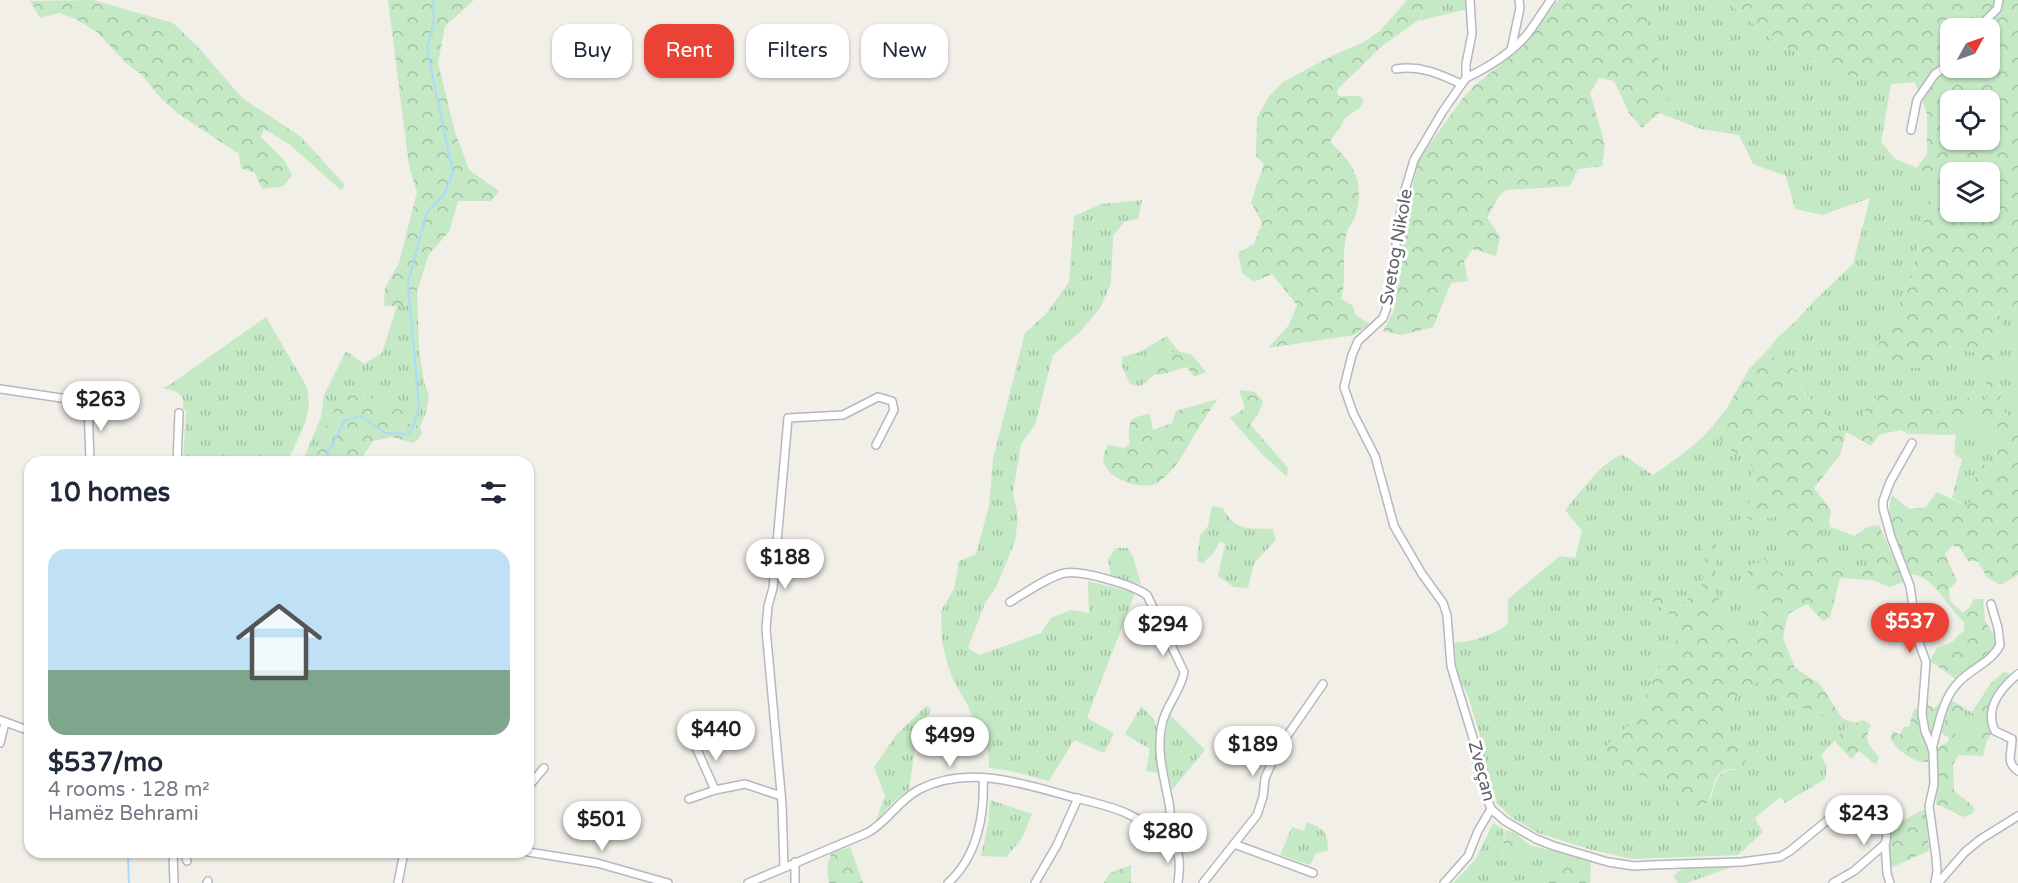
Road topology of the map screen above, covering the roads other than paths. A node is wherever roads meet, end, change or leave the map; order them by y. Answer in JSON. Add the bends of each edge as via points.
{"nodes":[{"id":1,"x":1470,"y":0,"type":"edge"},
{"id":2,"x":1519,"y":0,"type":"edge"},
{"id":3,"x":1551,"y":0,"type":"edge"},
{"id":4,"x":1999,"y":0,"type":"edge"},
{"id":5,"x":1988,"y":18,"type":"edge"},
{"id":6,"x":1511,"y":50,"type":"junction"},
{"id":7,"x":1396,"y":69,"type":"dead end"},
{"id":8,"x":1940,"y":71,"type":"edge"},
{"id":9,"x":1464,"y":81,"type":"junction"},
{"id":10,"x":1911,"y":130,"type":"dead end"},
{"id":11,"x":1358,"y":341,"type":"joint"},
{"id":12,"x":0,"y":389,"type":"edge"},
{"id":13,"x":179,"y":413,"type":"dead end"},
{"id":14,"x":1912,"y":443,"type":"dead end"},
{"id":15,"x":876,"y":445,"type":"dead end"},
{"id":16,"x":90,"y":456,"type":"edge"},
{"id":17,"x":177,"y":456,"type":"edge"},
{"id":18,"x":1010,"y":602,"type":"dead end"},
{"id":19,"x":1991,"y":604,"type":"dead end"},
{"id":20,"x":2018,"y":674,"type":"edge"},
{"id":21,"x":1323,"y":684,"type":"dead end"},
{"id":22,"x":3,"y":722,"type":"edge"},
{"id":23,"x":24,"y":729,"type":"edge"},
{"id":24,"x":0,"y":743,"type":"edge"},
{"id":25,"x":695,"y":746,"type":"dead end"},
{"id":26,"x":1932,"y":749,"type":"junction"},
{"id":27,"x":544,"y":768,"type":"dead end"},
{"id":28,"x":2018,"y":771,"type":"edge"},
{"id":29,"x":983,"y":778,"type":"junction"},
{"id":30,"x":534,"y":780,"type":"edge"},
{"id":31,"x":715,"y":790,"type":"junction"},
{"id":32,"x":781,"y":796,"type":"junction"},
{"id":33,"x":1078,"y":798,"type":"junction"},
{"id":34,"x":689,"y":799,"type":"dead end"},
{"id":35,"x":1491,"y":809,"type":"junction"},
{"id":36,"x":2018,"y":816,"type":"edge"},
{"id":37,"x":1172,"y":840,"type":"junction"},
{"id":38,"x":1234,"y":844,"type":"junction"},
{"id":39,"x":1885,"y":844,"type":"junction"},
{"id":40,"x":534,"y":853,"type":"edge"},
{"id":41,"x":173,"y":858,"type":"edge"},
{"id":42,"x":186,"y":858,"type":"edge"},
{"id":43,"x":403,"y":858,"type":"edge"},
{"id":44,"x":187,"y":861,"type":"dead end"},
{"id":45,"x":795,"y":862,"type":"junction"},
{"id":46,"x":784,"y":867,"type":"junction"},
{"id":47,"x":1313,"y":873,"type":"dead end"},
{"id":48,"x":174,"y":883,"type":"edge"},
{"id":49,"x":398,"y":883,"type":"edge"},
{"id":50,"x":668,"y":883,"type":"edge"},
{"id":51,"x":748,"y":883,"type":"edge"},
{"id":52,"x":795,"y":883,"type":"edge"},
{"id":53,"x":948,"y":883,"type":"edge"},
{"id":54,"x":1035,"y":883,"type":"edge"},
{"id":55,"x":1178,"y":883,"type":"edge"},
{"id":56,"x":1203,"y":883,"type":"edge"},
{"id":57,"x":1443,"y":883,"type":"edge"},
{"id":58,"x":1833,"y":883,"type":"edge"},
{"id":59,"x":1890,"y":883,"type":"edge"},
{"id":60,"x":1936,"y":883,"type":"edge"}],
"edges":[{"from":1,"to":9,"type":"street","name":"Svetog Nikole","via":[[1472,34]]},
{"from":2,"to":6,"type":"street"},
{"from":3,"to":6,"type":"street","via":[[1526,37]]},
{"from":4,"to":5,"type":"street"},
{"from":6,"to":9,"type":"street"},
{"from":7,"to":9,"type":"street","via":[[1421,68]]},
{"from":8,"to":10,"type":"street","via":[[1917,100]]},
{"from":9,"to":11,"type":"street","name":"Svetog Nikole","via":[[1414,160],[1403,197],[1386,310],[1383,318]]},
{"from":11,"to":35,"type":"street","name":"Zveçan","via":[[1344,387],[1375,456],[1394,526],[1448,615],[1451,666]]},
{"from":12,"to":16,"type":"street","via":[[88,402]]},
{"from":13,"to":17,"type":"street"},
{"from":14,"to":26,"type":"street","via":[[1890,482],[1883,508],[1910,586],[1918,640],[1926,662],[1922,714]]},
{"from":15,"to":32,"type":"street","via":[[894,410],[892,401],[878,396],[843,415],[788,418],[766,629]]},
{"from":18,"to":37,"type":"street","via":[[1064,573],[1111,581],[1147,595],[1184,672],[1162,723],[1160,746]]},
{"from":19,"to":26,"type":"street","via":[[2000,645],[1956,684]]},
{"from":20,"to":28,"type":"street","via":[[1994,701],[1991,718],[1995,731],[2012,739],[2009,761]]},
{"from":21,"to":38,"type":"street","via":[[1278,749],[1265,778],[1257,815]]},
{"from":22,"to":23,"type":"street"},
{"from":22,"to":24,"type":"street"},
{"from":25,"to":31,"type":"street"},
{"from":26,"to":60,"type":"street","via":[[1934,784],[1929,806]]},
{"from":27,"to":30,"type":"street"},
{"from":29,"to":33,"type":"street","via":[[1000,778]]},
{"from":29,"to":45,"type":"street","via":[[923,788],[895,807],[875,829]]},
{"from":29,"to":53,"type":"street","via":[[984,802],[971,855]]},
{"from":31,"to":32,"type":"street","via":[[745,784]]},
{"from":31,"to":34,"type":"street"},
{"from":32,"to":46,"type":"street"},
{"from":33,"to":37,"type":"street","via":[[1117,809],[1142,822],[1165,841]]},
{"from":33,"to":54,"type":"street"},
{"from":35,"to":39,"type":"street","name":"Zveçan","via":[[1536,839],[1608,862],[1634,866],[1780,857],[1835,814],[1864,800],[1882,822],[1887,836]]},
{"from":35,"to":57,"type":"street","via":[[1468,856]]},
{"from":36,"to":60,"type":"street","via":[[1965,852]]},
{"from":37,"to":55,"type":"street","via":[[1180,861]]},
{"from":38,"to":47,"type":"street"},
{"from":38,"to":56,"type":"street"},
{"from":39,"to":58,"type":"street"},
{"from":39,"to":59,"type":"street","name":"Zveçan"},
{"from":40,"to":50,"type":"street","via":[[597,864]]},
{"from":41,"to":48,"type":"street"},
{"from":42,"to":44,"type":"street"},
{"from":43,"to":49,"type":"street"},
{"from":45,"to":46,"type":"street"},
{"from":45,"to":52,"type":"street"},
{"from":46,"to":51,"type":"street"}]}
